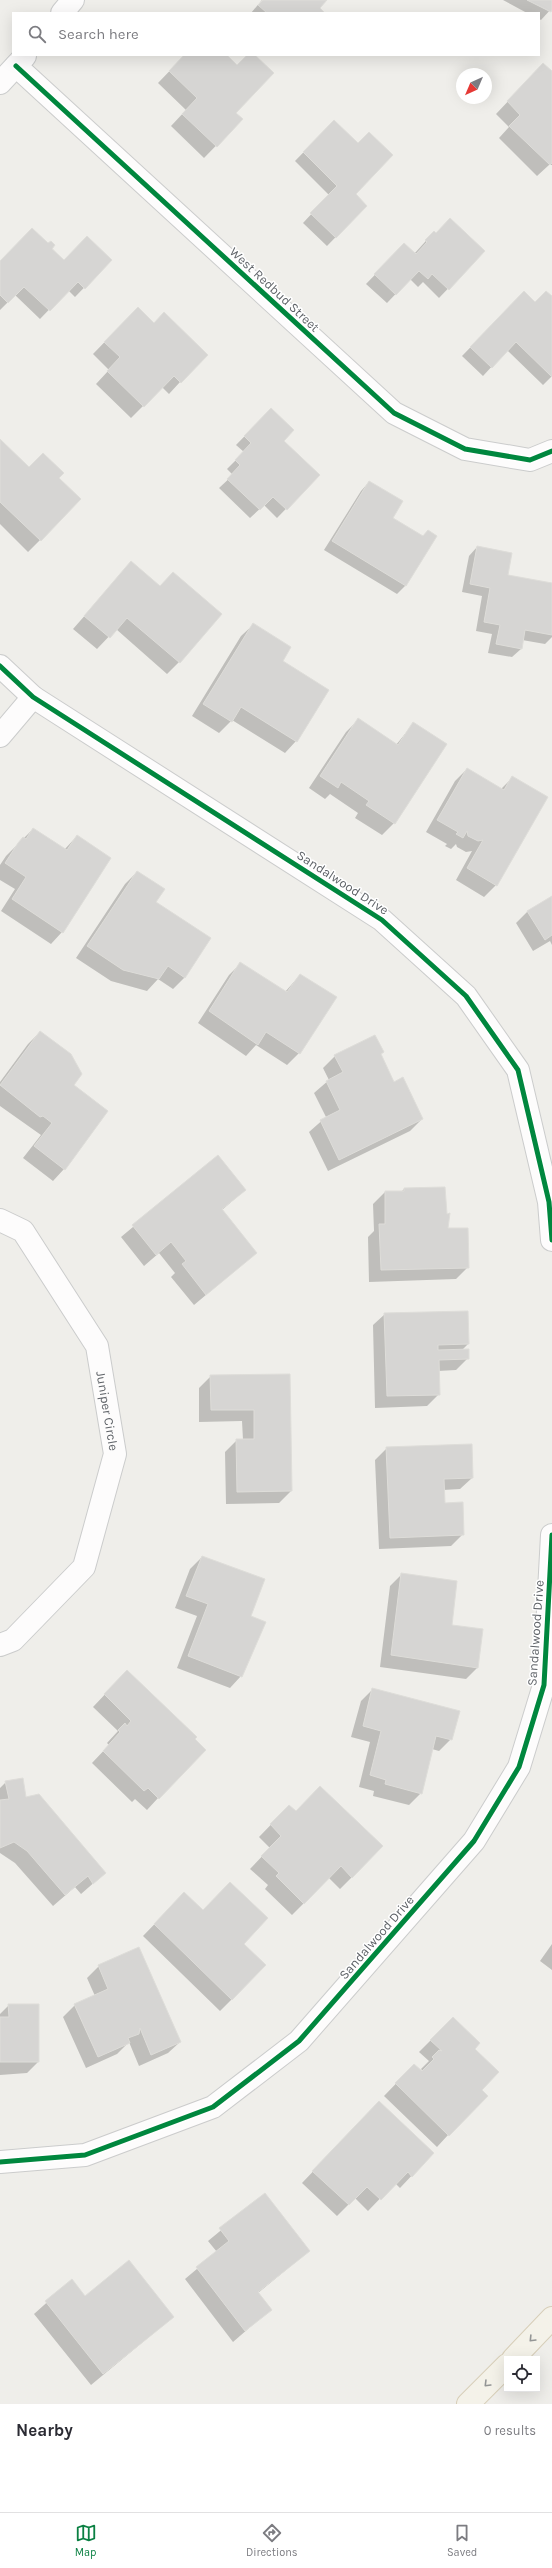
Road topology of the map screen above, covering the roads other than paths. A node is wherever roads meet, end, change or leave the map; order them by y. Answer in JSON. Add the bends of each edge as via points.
{"nodes":[{"id":1,"x":73,"y":0,"type":"edge"},
{"id":2,"x":63,"y":12,"type":"edge"},
{"id":3,"x":20,"y":61,"type":"edge"},
{"id":4,"x":0,"y":83,"type":"edge"},
{"id":5,"x":552,"y":451,"type":"edge"},
{"id":6,"x":0,"y":666,"type":"edge"},
{"id":7,"x":33,"y":697,"type":"junction"},
{"id":8,"x":0,"y":736,"type":"edge"},
{"id":9,"x":0,"y":1220,"type":"edge"},
{"id":10,"x":552,"y":1240,"type":"edge"},
{"id":11,"x":552,"y":1535,"type":"edge"},
{"id":12,"x":0,"y":1645,"type":"edge"},
{"id":13,"x":0,"y":2162,"type":"edge"},
{"id":14,"x":552,"y":2318,"type":"edge"},
{"id":15,"x":516,"y":2356,"type":"edge"},
{"id":16,"x":504,"y":2368,"type":"edge"},
{"id":17,"x":468,"y":2404,"type":"edge"}],
"edges":[{"from":1,"to":2,"type":"street"},
{"from":3,"to":4,"type":"street"},
{"from":3,"to":5,"type":"street","name":"West Redbud Street","via":[[394,413],[465,449],[530,460]]},
{"from":6,"to":7,"type":"street","name":"Sandalwood Drive"},
{"from":7,"to":8,"type":"street"},
{"from":7,"to":10,"type":"street","name":"Sandalwood Drive","via":[[382,920],[466,996],[518,1070],[548,1202]]},
{"from":9,"to":12,"type":"street","name":"Juniper Circle","via":[[23,1231],[97,1346],[115,1454],[84,1567],[13,1640]]},
{"from":11,"to":13,"type":"street","name":"Sandalwood Drive","via":[[544,1685],[519,1767],[474,1841],[299,2041],[213,2107],[85,2155]]},
{"from":14,"to":15,"type":"main road","one_way":true},
{"from":16,"to":17,"type":"main road","one_way":true}]}
